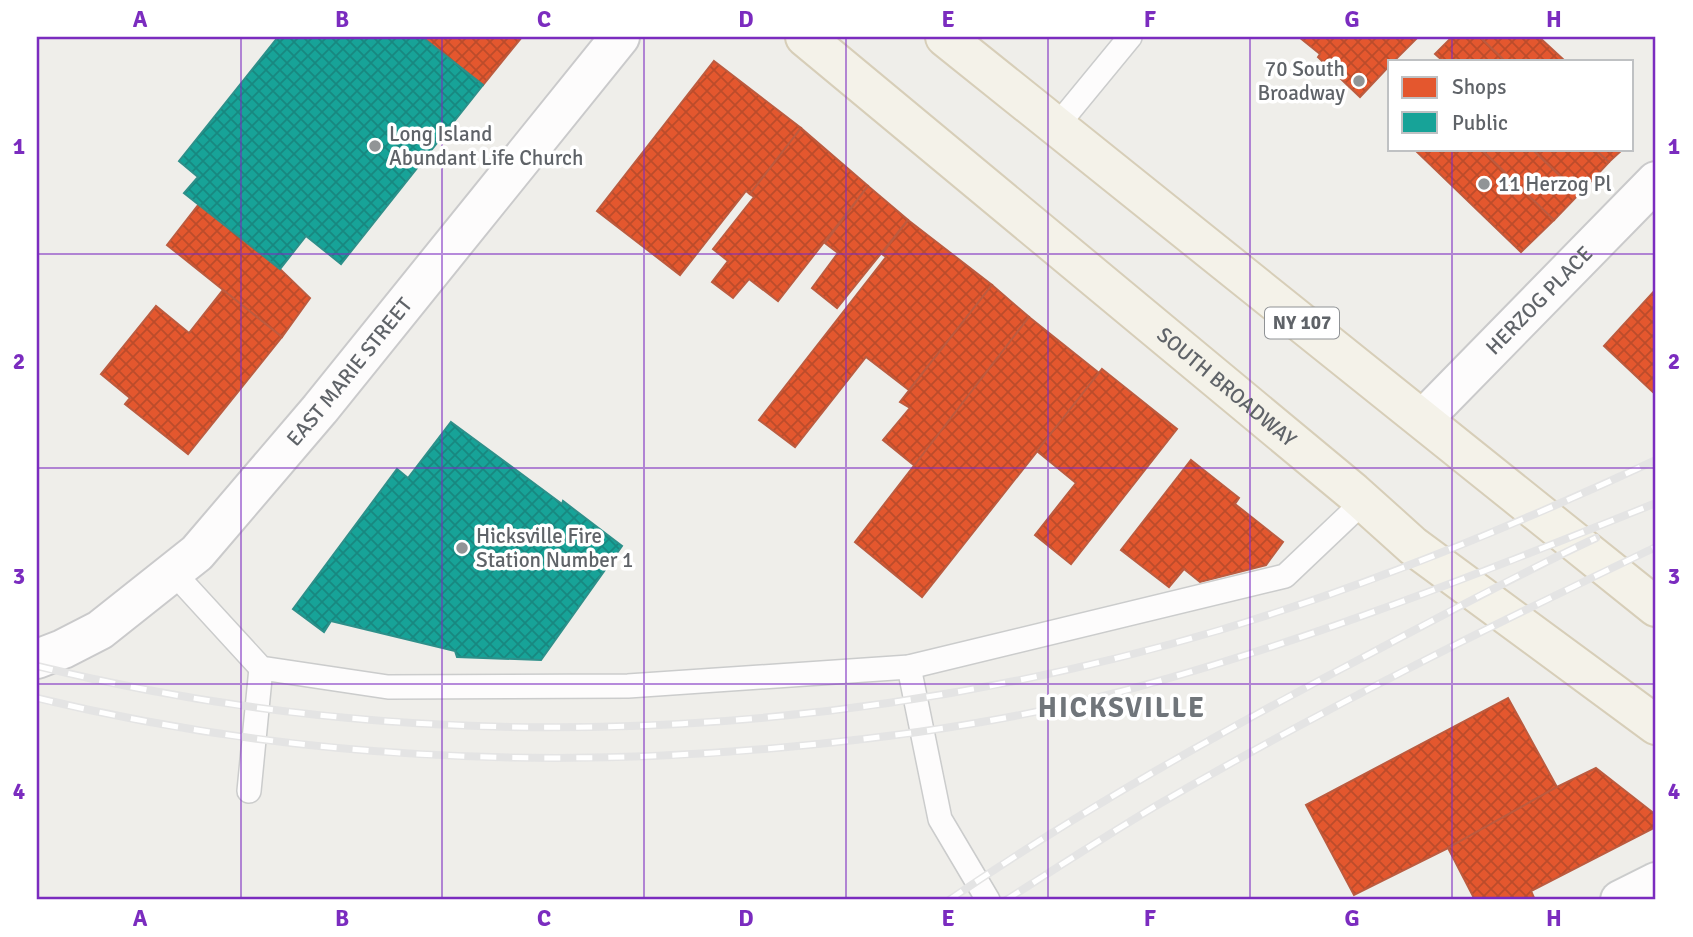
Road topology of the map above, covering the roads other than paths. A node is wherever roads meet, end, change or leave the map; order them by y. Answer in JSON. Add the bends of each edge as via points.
{"nodes":[{"id":1,"x":620,"y":37,"type":"edge"},
{"id":2,"x":805,"y":37,"type":"edge"},
{"id":3,"x":945,"y":37,"type":"edge"},
{"id":4,"x":1130,"y":37,"type":"edge"},
{"id":5,"x":1056,"y":127,"type":"junction"},
{"id":6,"x":1656,"y":181,"type":"edge"},
{"id":7,"x":1423,"y":419,"type":"junction"},
{"id":8,"x":1363,"y":502,"type":"junction"},
{"id":9,"x":173,"y":572,"type":"junction"},
{"id":10,"x":1656,"y":607,"type":"edge"},
{"id":11,"x":37,"y":659,"type":"edge"},
{"id":12,"x":909,"y":667,"type":"junction"},
{"id":13,"x":261,"y":668,"type":"junction"},
{"id":14,"x":1656,"y":725,"type":"edge"},
{"id":15,"x":249,"y":791,"type":"dead end"},
{"id":16,"x":1656,"y":881,"type":"edge"},
{"id":17,"x":988,"y":900,"type":"edge"},
{"id":18,"x":1620,"y":900,"type":"edge"}],
"edges":[{"from":1,"to":9,"type":"main road","name":"EAST MARIE STREET","via":[[320,409],[197,553]]},
{"from":2,"to":8,"type":"main road","name":"SOUTH BROADWAY"},
{"from":3,"to":5,"type":"main road","number":"NY 107"},
{"from":4,"to":5,"type":"lane"},
{"from":5,"to":7,"type":"main road","number":"NY 107"},
{"from":6,"to":7,"type":"main road","name":"HERZOG PLACE"},
{"from":7,"to":10,"type":"main road","number":"NY 107"},
{"from":8,"to":12,"type":"lane","via":[[1285,576]]},
{"from":8,"to":14,"type":"main road","name":"SOUTH BROADWAY","via":[[1413,546]]},
{"from":9,"to":11,"type":"main road","name":"EAST MARIE STREET","via":[[100,629]]},
{"from":9,"to":13,"type":"lane"},
{"from":12,"to":13,"type":"lane","via":[[628,686],[428,687],[388,687]]},
{"from":12,"to":17,"type":"lane","via":[[940,819]]},
{"from":13,"to":15,"type":"lane"},
{"from":16,"to":18,"type":"main road"}]}
